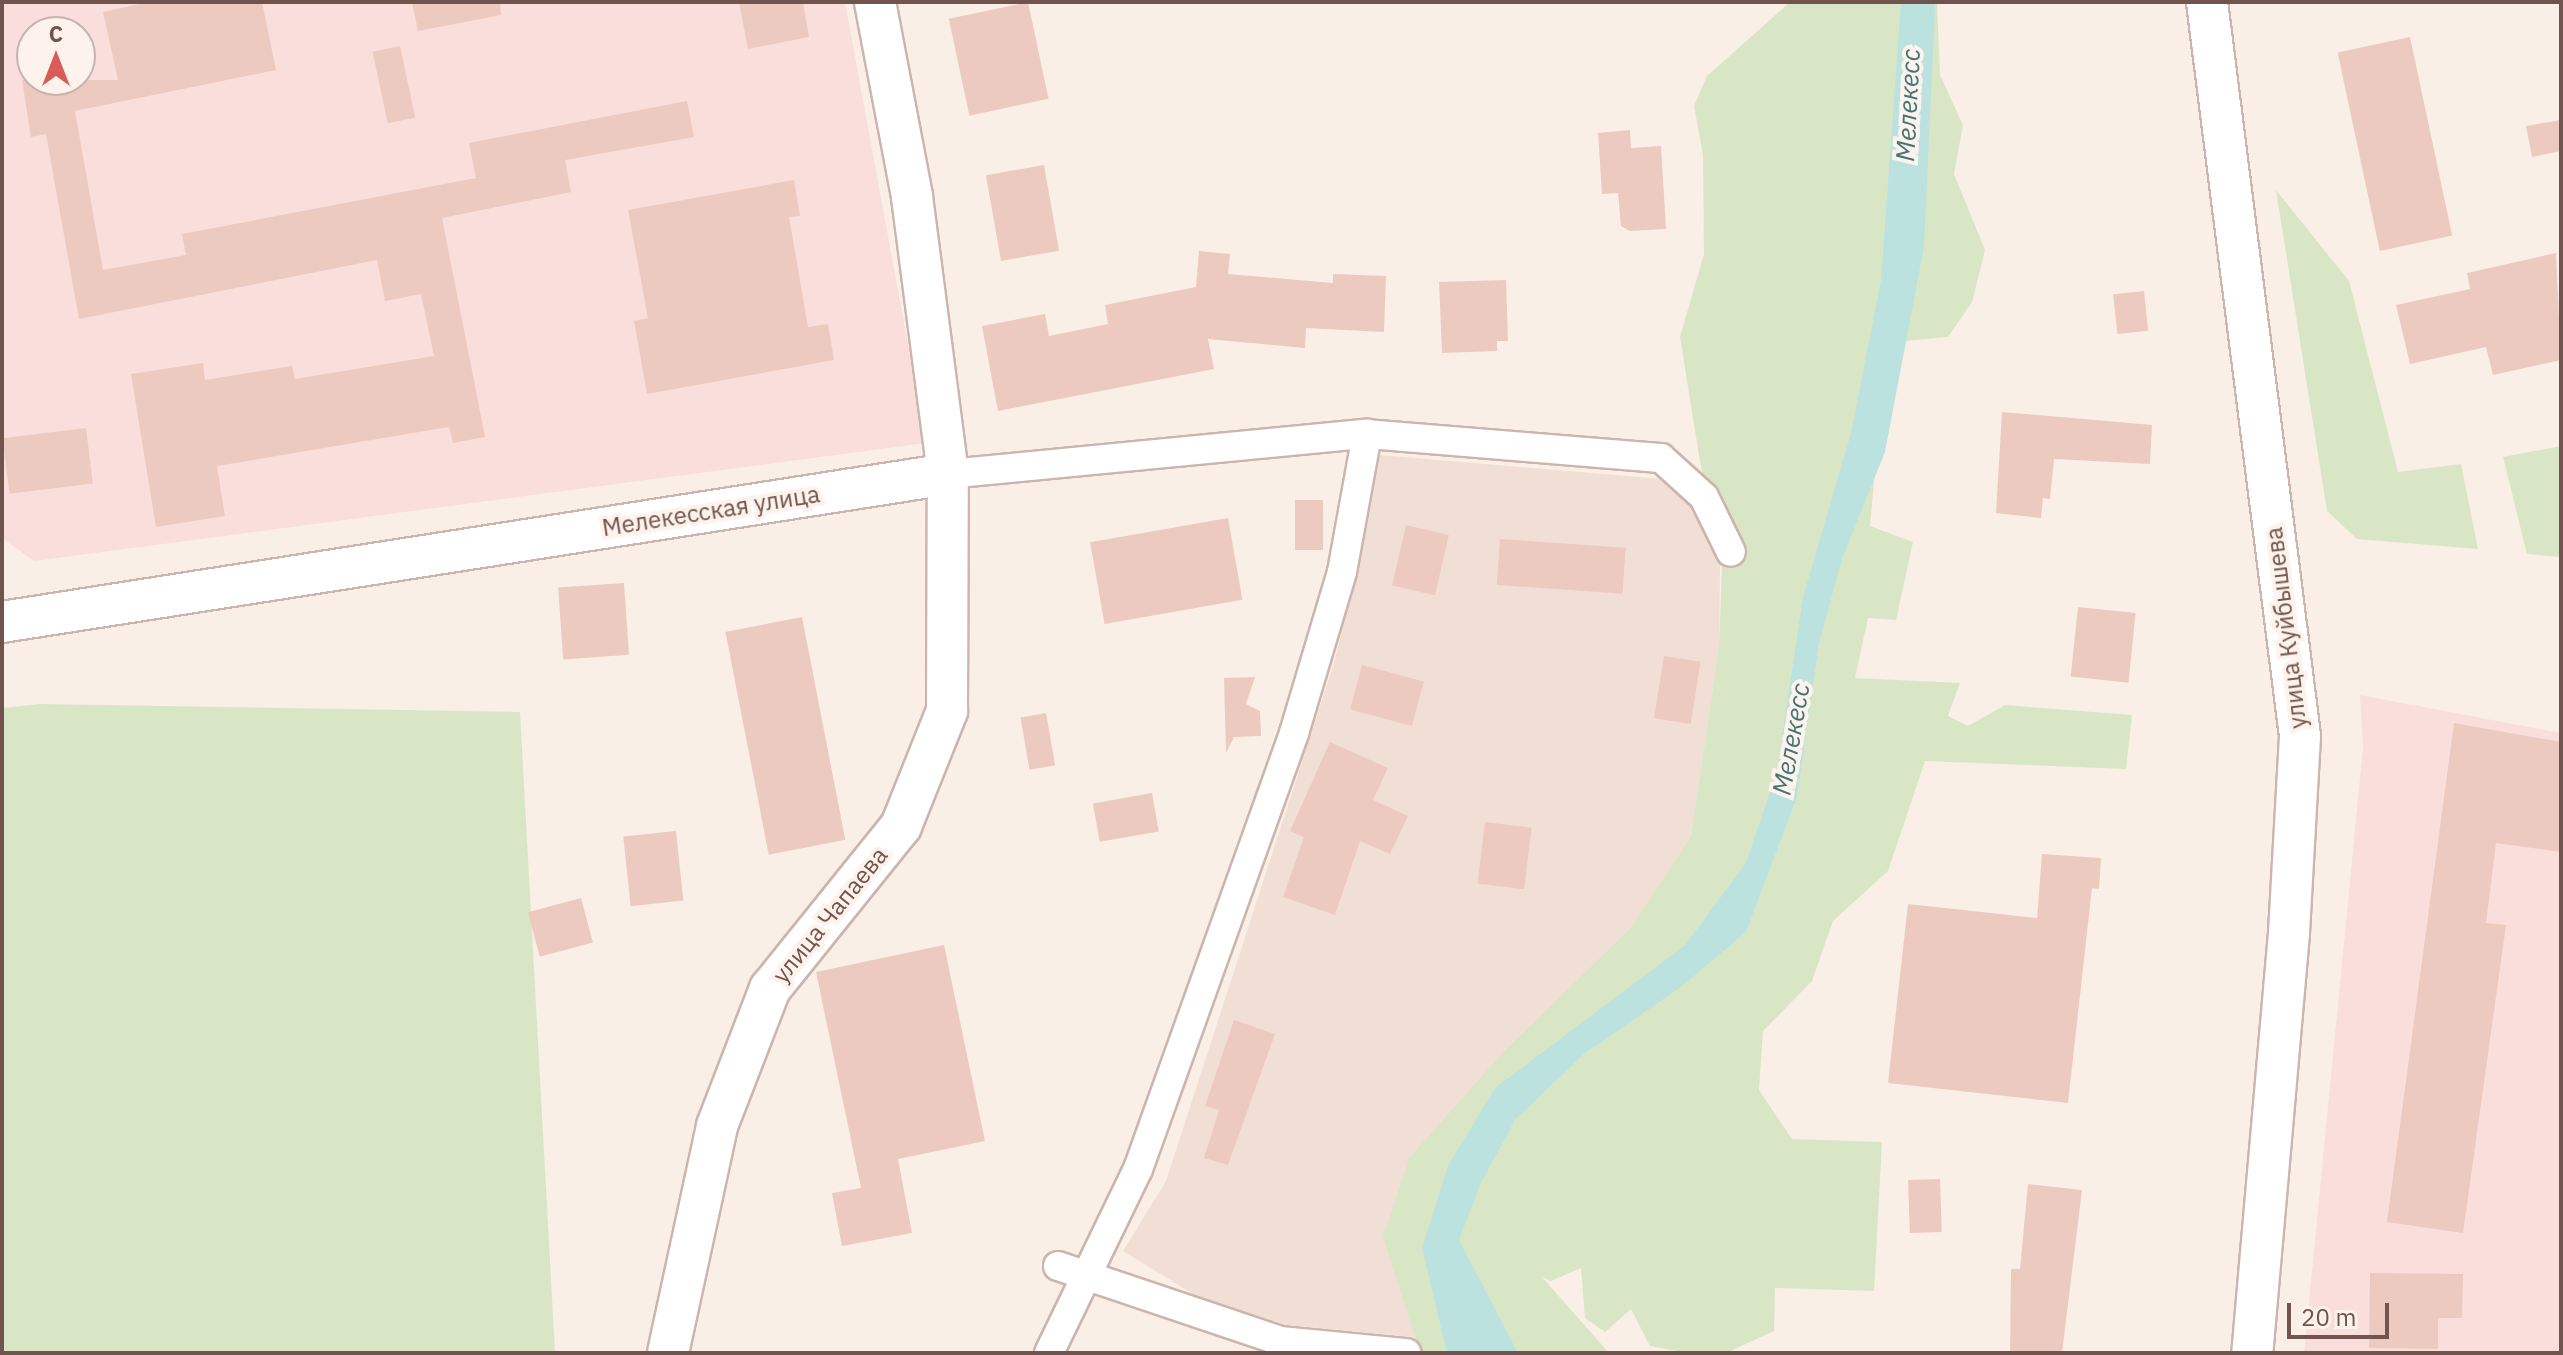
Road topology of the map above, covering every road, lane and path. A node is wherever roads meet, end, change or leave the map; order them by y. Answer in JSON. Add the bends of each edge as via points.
{"nodes":[{"id":1,"x":875,"y":2,"type":"edge"},
{"id":2,"x":2207,"y":2,"type":"edge"},
{"id":3,"x":1367,"y":434,"type":"junction"},
{"id":4,"x":948,"y":474,"type":"junction"},
{"id":5,"x":1731,"y":552,"type":"dead end"},
{"id":6,"x":2,"y":622,"type":"edge"},
{"id":7,"x":1058,"y":1266,"type":"dead end"},
{"id":8,"x":1085,"y":1279,"type":"junction"},
{"id":9,"x":668,"y":1353,"type":"edge"},
{"id":10,"x":1049,"y":1353,"type":"edge"},
{"id":11,"x":1406,"y":1353,"type":"edge"},
{"id":12,"x":2252,"y":1353,"type":"edge"}],
"edges":[{"from":1,"to":4,"type":"street","via":[[912,196]]},
{"from":2,"to":12,"type":"street","name":"улица Куйбышева","via":[[2300,736],[2289,933]]},
{"from":3,"to":4,"type":"street"},
{"from":3,"to":5,"type":"street","via":[[1661,458],[1704,497]]},
{"from":3,"to":8,"type":"street","via":[[1342,572],[1294,733],[1138,1169]]},
{"from":4,"to":6,"type":"street","name":"Мелекесская улица"},
{"from":4,"to":9,"type":"street","name":"улица Чапаева","via":[[947,711],[933,755],[901,826],[770,989],[717,1126]]},
{"from":7,"to":8,"type":"street"},
{"from":8,"to":10,"type":"street"},
{"from":8,"to":11,"type":"street","via":[[1281,1341]]}]}
